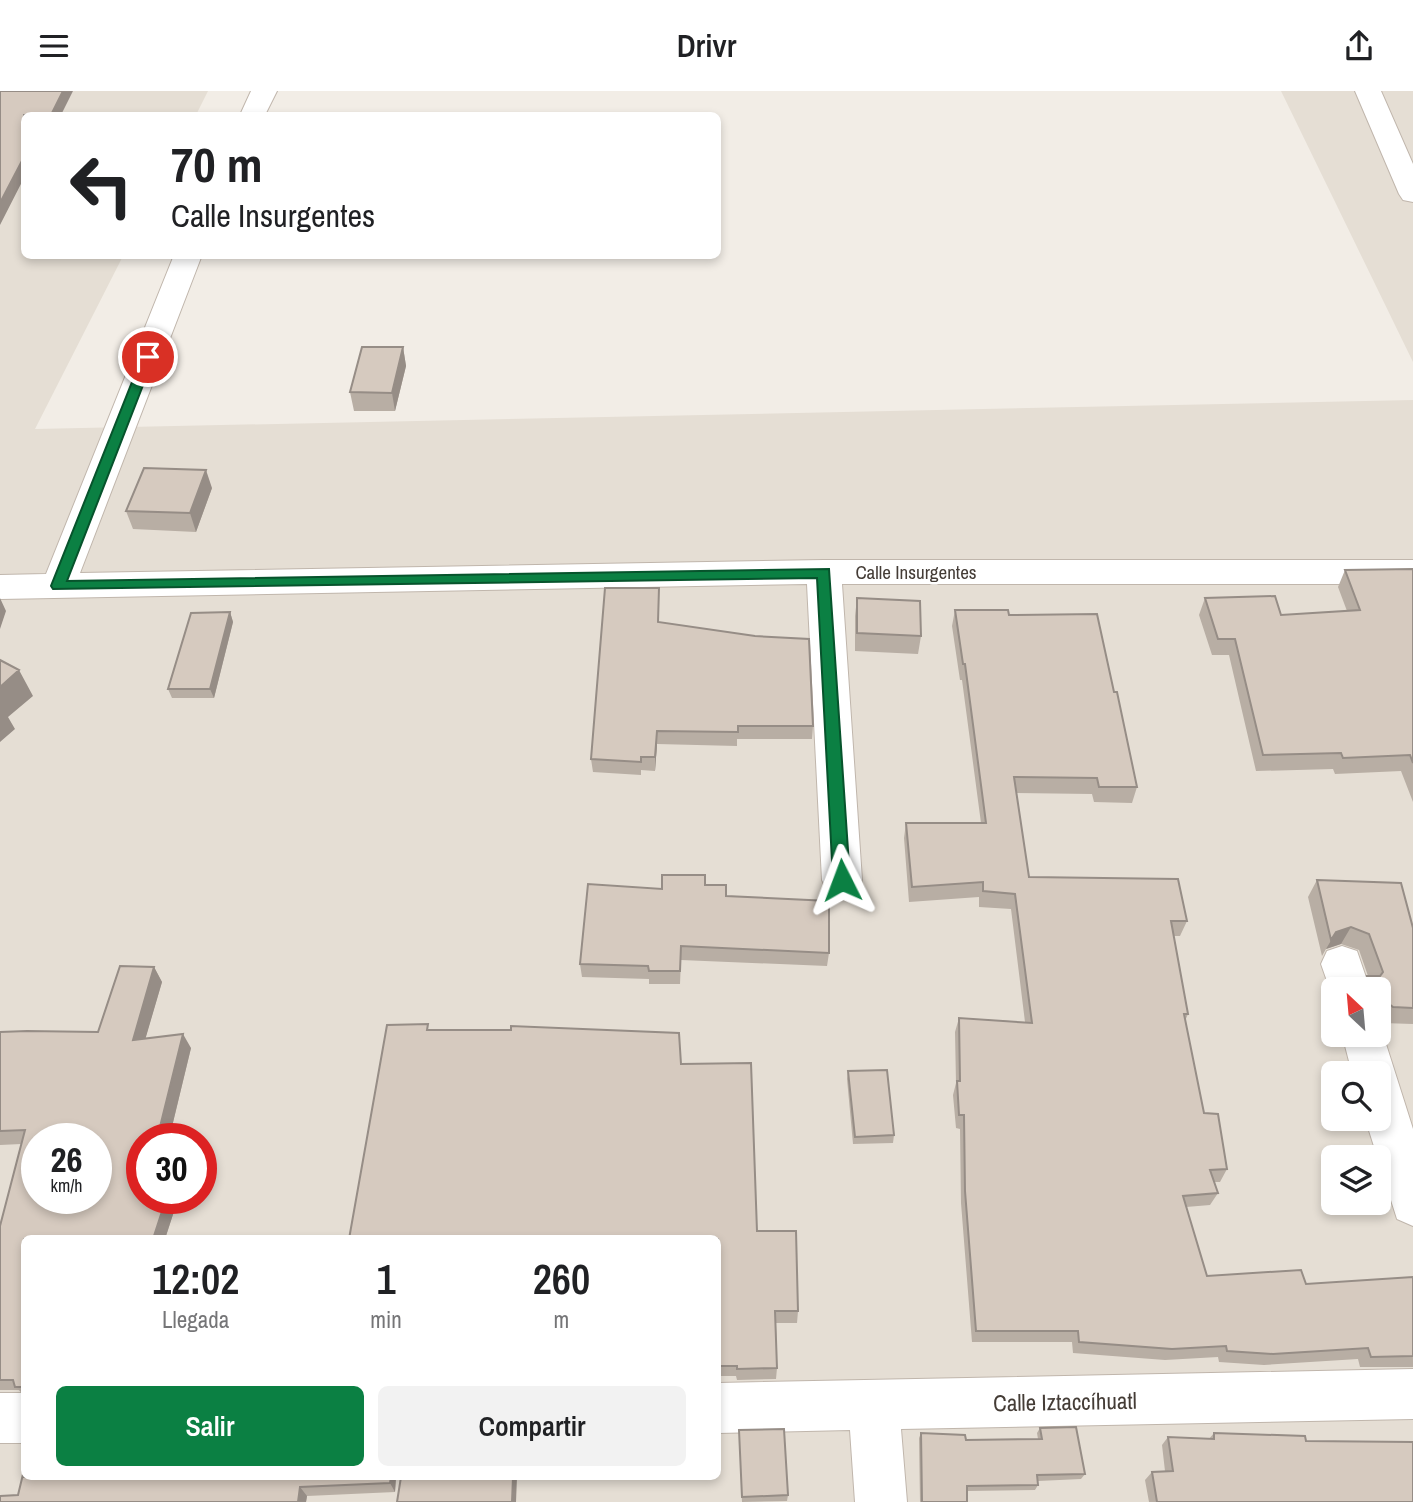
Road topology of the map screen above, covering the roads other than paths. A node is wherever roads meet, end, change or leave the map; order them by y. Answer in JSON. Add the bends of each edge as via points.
{"nodes":[{"id":1,"x":264,"y":91,"type":"edge"},
{"id":2,"x":1368,"y":91,"type":"edge"},
{"id":3,"x":254,"y":112,"type":"edge"},
{"id":4,"x":1413,"y":194,"type":"edge"},
{"id":5,"x":186,"y":259,"type":"edge"},
{"id":6,"x":824,"y":572,"type":"junction"},
{"id":7,"x":1413,"y":572,"type":"edge"},
{"id":8,"x":58,"y":586,"type":"junction"},
{"id":9,"x":0,"y":587,"type":"edge"},
{"id":10,"x":842,"y":880,"type":"dead end"},
{"id":11,"x":1391,"y":1130,"type":"edge"},
{"id":12,"x":1413,"y":1204,"type":"edge"},
{"id":13,"x":1413,"y":1394,"type":"edge"},
{"id":14,"x":874,"y":1406,"type":"junction"},
{"id":15,"x":721,"y":1408,"type":"edge"},
{"id":16,"x":21,"y":1417,"type":"edge"},
{"id":17,"x":0,"y":1418,"type":"edge"},
{"id":18,"x":881,"y":1502,"type":"edge"}],
"edges":[{"from":1,"to":3,"type":"street"},
{"from":2,"to":4,"type":"street"},
{"from":5,"to":8,"type":"street"},
{"from":6,"to":7,"type":"street","name":"Calle Insurgentes"},
{"from":6,"to":8,"type":"street","name":"Calle Insurgentes"},
{"from":6,"to":10,"type":"street"},
{"from":8,"to":9,"type":"street","name":"Calle Insurgentes"},
{"from":11,"to":12,"type":"street"},
{"from":13,"to":14,"type":"street","name":"Calle Iztaccíhuatl"},
{"from":14,"to":15,"type":"street","name":"Calle Iztaccíhuatl"},
{"from":14,"to":18,"type":"street"},
{"from":16,"to":17,"type":"street"}]}
